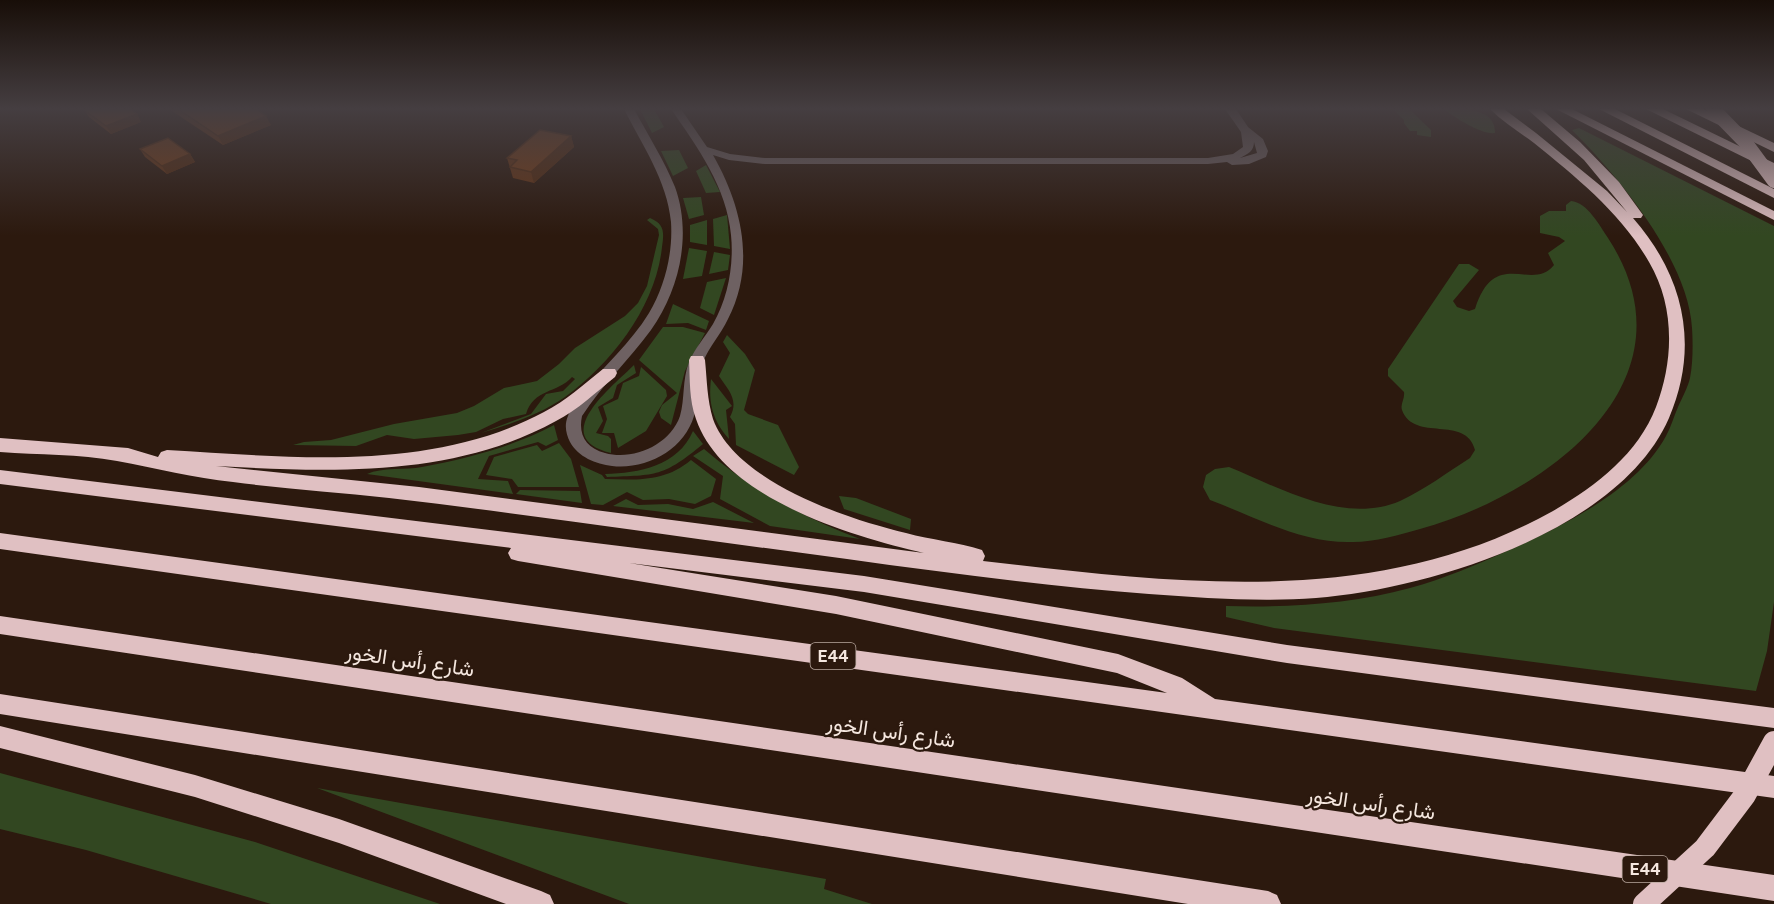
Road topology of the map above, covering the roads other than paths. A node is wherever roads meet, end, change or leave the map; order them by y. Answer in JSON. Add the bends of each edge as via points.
{"nodes":[{"id":1,"x":650,"y":151,"type":"edge"},
{"id":2,"x":704,"y":151,"type":"edge"},
{"id":3,"x":710,"y":151,"type":"edge"},
{"id":4,"x":1247,"y":151,"type":"edge"},
{"id":5,"x":1550,"y":151,"type":"edge"},
{"id":6,"x":1582,"y":151,"type":"edge"},
{"id":7,"x":1646,"y":151,"type":"edge"},
{"id":8,"x":1689,"y":151,"type":"edge"},
{"id":9,"x":1739,"y":151,"type":"edge"},
{"id":10,"x":1752,"y":151,"type":"edge"},
{"id":11,"x":1774,"y":168,"type":"edge"},
{"id":12,"x":1774,"y":181,"type":"edge"},
{"id":13,"x":1774,"y":194,"type":"edge"},
{"id":14,"x":1774,"y":216,"type":"edge"},
{"id":15,"x":1661,"y":267,"type":"junction"},
{"id":16,"x":697,"y":360,"type":"junction"},
{"id":17,"x":609,"y":373,"type":"junction"},
{"id":18,"x":0,"y":445,"type":"edge"},
{"id":19,"x":117,"y":454,"type":"junction"},
{"id":20,"x":0,"y":477,"type":"edge"},
{"id":21,"x":449,"y":533,"type":"junction"},
{"id":22,"x":0,"y":541,"type":"edge"},
{"id":23,"x":1125,"y":583,"type":"junction"},
{"id":24,"x":0,"y":625,"type":"edge"},
{"id":25,"x":0,"y":704,"type":"edge"},
{"id":26,"x":1212,"y":708,"type":"junction"},
{"id":27,"x":1774,"y":718,"type":"edge"},
{"id":28,"x":0,"y":737,"type":"edge"},
{"id":29,"x":1774,"y":742,"type":"edge"},
{"id":30,"x":1774,"y":787,"type":"edge"},
{"id":31,"x":1774,"y":888,"type":"edge"},
{"id":32,"x":541,"y":904,"type":"edge"},
{"id":33,"x":1268,"y":904,"type":"edge"},
{"id":34,"x":1644,"y":904,"type":"edge"}],
"edges":[{"from":1,"to":17,"type":"street","via":[[670,191],[677,222],[671,280],[657,310]]},
{"from":2,"to":16,"type":"street","via":[[728,198],[738,251],[730,301]]},
{"from":3,"to":4,"type":"street","via":[[753,160],[1208,160],[1233,158]]},
{"from":5,"to":15,"type":"highway","via":[[1617,208]]},
{"from":6,"to":15,"type":"highway","via":[[1619,191],[1653,241]]},
{"from":7,"to":14,"type":"highway"},
{"from":8,"to":13,"type":"highway"},
{"from":9,"to":11,"type":"highway"},
{"from":10,"to":12,"type":"highway","bridge":true},
{"from":15,"to":23,"type":"highway","via":[[1677,311],[1675,379],[1646,446],[1622,472],[1587,499],[1497,546],[1429,571],[1368,583],[1260,591]]},
{"from":16,"to":17,"type":"street","via":[[684,425],[658,451],[636,459],[601,458],[583,449],[574,437],[575,415]]},
{"from":16,"to":23,"type":"highway","via":[[702,414],[717,442],[741,468],[782,494],[847,524],[900,542]]},
{"from":17,"to":19,"type":"highway","via":[[569,404],[531,426],[484,443],[431,455],[312,464]]},
{"from":18,"to":19,"type":"highway"},
{"from":19,"to":23,"type":"highway","via":[[190,471],[370,488],[1022,574]]},
{"from":20,"to":21,"type":"highway"},
{"from":21,"to":26,"type":"highway","via":[[532,556],[836,605],[1118,664],[1174,685]]},
{"from":21,"to":27,"type":"highway","via":[[875,586],[1287,654]]},
{"from":22,"to":26,"type":"highway","number":"E44"},
{"from":24,"to":31,"type":"highway","name":"شارع رأس الخور","number":"E44"},
{"from":25,"to":33,"type":"highway"},
{"from":26,"to":30,"type":"highway","number":"E44"},
{"from":28,"to":32,"type":"highway","via":[[195,786],[339,831]]},
{"from":29,"to":34,"type":"highway","bridge":true,"via":[[1745,795],[1705,848]]}]}
